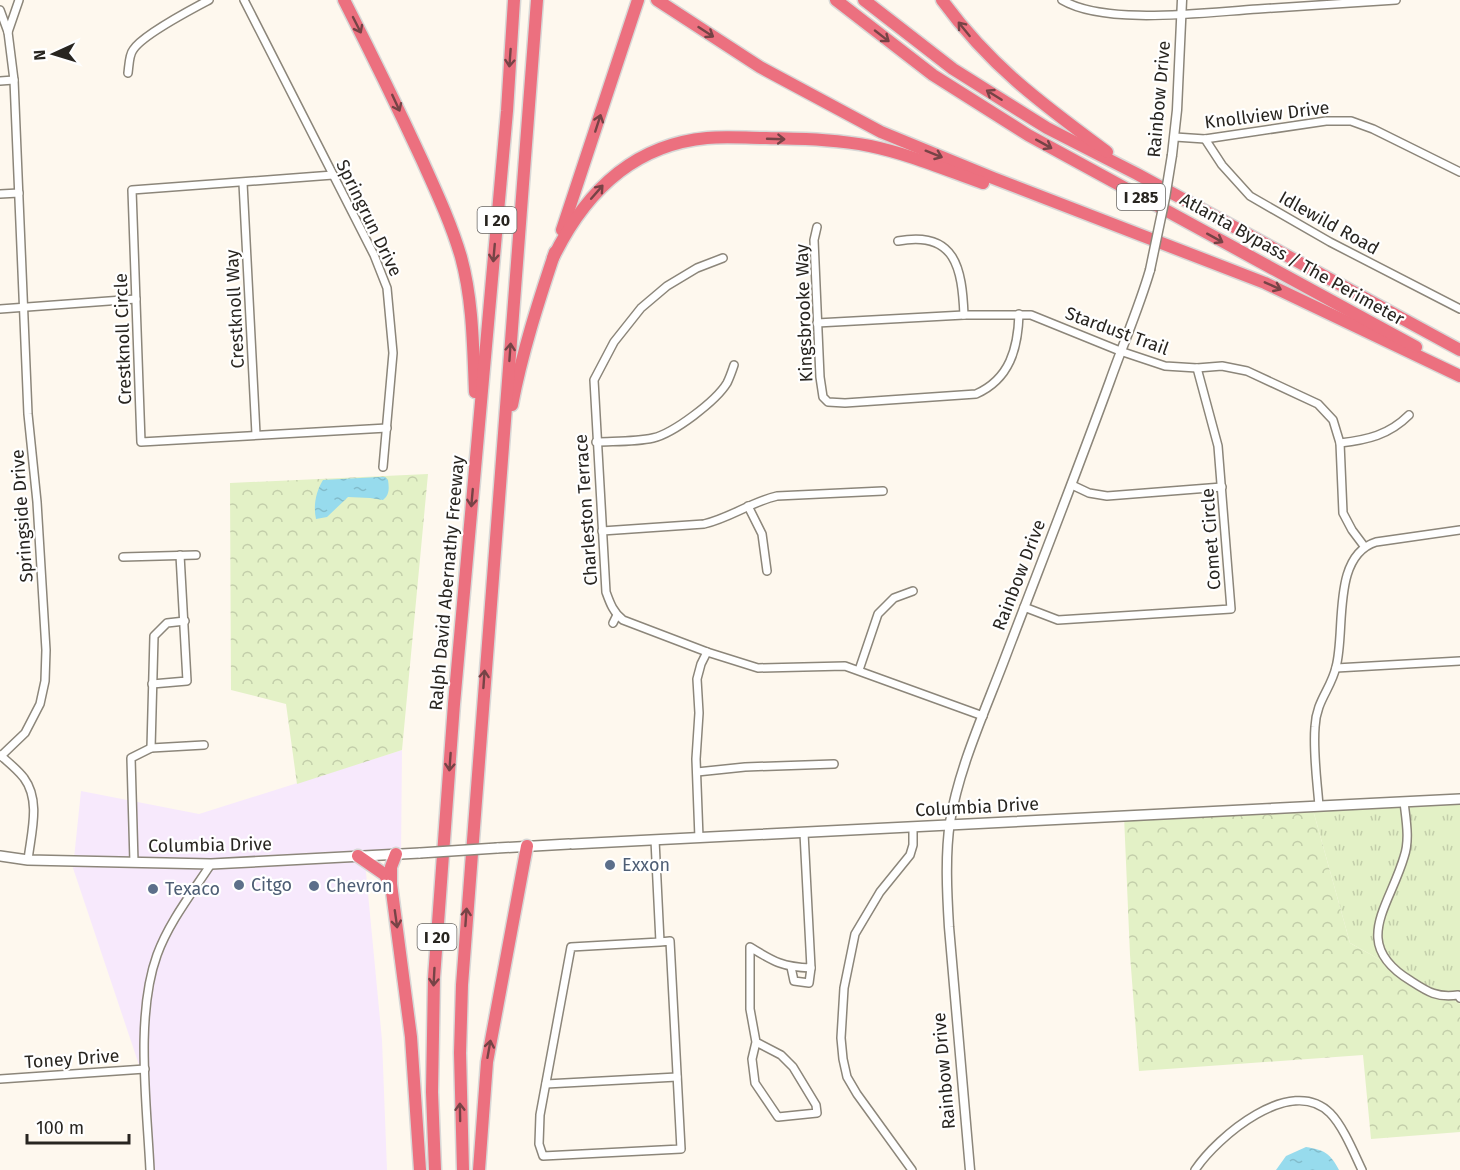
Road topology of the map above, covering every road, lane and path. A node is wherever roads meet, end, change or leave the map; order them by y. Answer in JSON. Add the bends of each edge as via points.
{"nodes":[{"id":1,"x":19,"y":0,"type":"edge"},
{"id":2,"x":209,"y":0,"type":"edge"},
{"id":3,"x":244,"y":0,"type":"edge"},
{"id":4,"x":344,"y":0,"type":"edge"},
{"id":5,"x":514,"y":0,"type":"edge"},
{"id":6,"x":537,"y":0,"type":"edge"},
{"id":7,"x":638,"y":0,"type":"edge"},
{"id":8,"x":657,"y":0,"type":"edge"},
{"id":9,"x":836,"y":0,"type":"edge"},
{"id":10,"x":864,"y":0,"type":"edge"},
{"id":11,"x":942,"y":0,"type":"edge"},
{"id":12,"x":1062,"y":0,"type":"edge"},
{"id":13,"x":1182,"y":0,"type":"edge"},
{"id":14,"x":1396,"y":0,"type":"edge"},
{"id":15,"x":1301,"y":3,"type":"edge"},
{"id":16,"x":0,"y":10,"type":"edge"},
{"id":17,"x":1182,"y":14,"type":"junction"},
{"id":18,"x":8,"y":32,"type":"junction"},
{"id":19,"x":128,"y":73,"type":"dead end"},
{"id":20,"x":14,"y":80,"type":"junction"},
{"id":21,"x":0,"y":81,"type":"edge"},
{"id":22,"x":1175,"y":137,"type":"junction"},
{"id":23,"x":1205,"y":139,"type":"junction"},
{"id":24,"x":1460,"y":172,"type":"edge"},
{"id":25,"x":1137,"y":174,"type":"junction"},
{"id":26,"x":333,"y":175,"type":"junction"},
{"id":27,"x":243,"y":183,"type":"junction"},
{"id":28,"x":19,"y":193,"type":"junction"},
{"id":29,"x":0,"y":194,"type":"edge"},
{"id":30,"x":817,"y":227,"type":"dead end"},
{"id":31,"x":1125,"y":230,"type":"junction"},
{"id":32,"x":898,"y":242,"type":"dead end"},
{"id":33,"x":553,"y":258,"type":"junction"},
{"id":34,"x":723,"y":258,"type":"dead end"},
{"id":35,"x":136,"y":299,"type":"junction"},
{"id":36,"x":24,"y":307,"type":"junction"},
{"id":37,"x":0,"y":309,"type":"edge"},
{"id":38,"x":1460,"y":309,"type":"edge"},
{"id":39,"x":1019,"y":314,"type":"junction"},
{"id":40,"x":964,"y":315,"type":"junction"},
{"id":41,"x":817,"y":323,"type":"junction"},
{"id":42,"x":1460,"y":350,"type":"edge"},
{"id":43,"x":1120,"y":351,"type":"junction"},
{"id":44,"x":734,"y":365,"type":"dead end"},
{"id":45,"x":1197,"y":368,"type":"junction"},
{"id":46,"x":1460,"y":374,"type":"edge"},
{"id":47,"x":1409,"y":415,"type":"dead end"},
{"id":48,"x":387,"y":428,"type":"junction"},
{"id":49,"x":256,"y":434,"type":"junction"},
{"id":50,"x":477,"y":440,"type":"junction"},
{"id":51,"x":596,"y":442,"type":"junction"},
{"id":52,"x":1340,"y":443,"type":"junction"},
{"id":53,"x":383,"y":467,"type":"dead end"},
{"id":54,"x":1072,"y":485,"type":"junction"},
{"id":55,"x":1222,"y":487,"type":"junction"},
{"id":56,"x":883,"y":491,"type":"dead end"},
{"id":57,"x":748,"y":506,"type":"junction"},
{"id":58,"x":1460,"y":530,"type":"edge"},
{"id":59,"x":602,"y":531,"type":"junction"},
{"id":60,"x":1364,"y":546,"type":"junction"},
{"id":61,"x":180,"y":555,"type":"junction"},
{"id":62,"x":196,"y":555,"type":"dead end"},
{"id":63,"x":123,"y":557,"type":"dead end"},
{"id":64,"x":767,"y":572,"type":"dead end"},
{"id":65,"x":492,"y":578,"type":"junction"},
{"id":66,"x":913,"y":591,"type":"dead end"},
{"id":67,"x":1024,"y":607,"type":"junction"},
{"id":68,"x":617,"y":615,"type":"junction"},
{"id":69,"x":185,"y":621,"type":"junction"},
{"id":70,"x":613,"y":623,"type":"dead end"},
{"id":71,"x":707,"y":652,"type":"junction"},
{"id":72,"x":1460,"y":661,"type":"edge"},
{"id":73,"x":1336,"y":668,"type":"junction"},
{"id":74,"x":859,"y":670,"type":"junction"},
{"id":75,"x":152,"y":684,"type":"junction"},
{"id":76,"x":983,"y":717,"type":"junction"},
{"id":77,"x":204,"y":746,"type":"dead end"},
{"id":78,"x":151,"y":748,"type":"junction"},
{"id":79,"x":1,"y":755,"type":"edge"},
{"id":80,"x":834,"y":764,"type":"dead end"},
{"id":81,"x":697,"y":772,"type":"junction"},
{"id":82,"x":1460,"y":799,"type":"edge"},
{"id":83,"x":1404,"y":802,"type":"junction"},
{"id":84,"x":1319,"y":806,"type":"junction"},
{"id":85,"x":950,"y":824,"type":"junction"},
{"id":86,"x":913,"y":827,"type":"junction"},
{"id":87,"x":804,"y":833,"type":"junction"},
{"id":88,"x":699,"y":838,"type":"junction"},
{"id":89,"x":655,"y":840,"type":"junction"},
{"id":90,"x":527,"y":846,"type":"junction"},
{"id":91,"x":396,"y":854,"type":"junction"},
{"id":92,"x":0,"y":856,"type":"edge"},
{"id":93,"x":358,"y":856,"type":"junction"},
{"id":94,"x":28,"y":860,"type":"junction"},
{"id":95,"x":134,"y":862,"type":"junction"},
{"id":96,"x":211,"y":864,"type":"junction"},
{"id":97,"x":391,"y":884,"type":"junction"},
{"id":98,"x":660,"y":942,"type":"junction"},
{"id":99,"x":791,"y":967,"type":"junction"},
{"id":100,"x":811,"y":968,"type":"junction"},
{"id":101,"x":1460,"y":998,"type":"edge"},
{"id":102,"x":756,"y":1042,"type":"junction"},
{"id":103,"x":145,"y":1069,"type":"junction"},
{"id":104,"x":677,"y":1077,"type":"junction"},
{"id":105,"x":0,"y":1079,"type":"edge"},
{"id":106,"x":546,"y":1084,"type":"junction"},
{"id":107,"x":150,"y":1170,"type":"edge"},
{"id":108,"x":420,"y":1170,"type":"edge"},
{"id":109,"x":435,"y":1170,"type":"edge"},
{"id":110,"x":463,"y":1170,"type":"edge"},
{"id":111,"x":479,"y":1170,"type":"edge"},
{"id":112,"x":912,"y":1170,"type":"edge"},
{"id":113,"x":970,"y":1170,"type":"edge"},
{"id":114,"x":1195,"y":1170,"type":"edge"},
{"id":115,"x":1362,"y":1170,"type":"edge"}],
"edges":[{"from":1,"to":18,"type":"street"},
{"from":2,"to":19,"type":"street","via":[[180,15],[132,50]]},
{"from":3,"to":26,"type":"street","name":"Springrun Drive"},
{"from":4,"to":50,"type":"highway","one_way":true,"via":[[444,207],[460,256],[473,327]]},
{"from":5,"to":50,"type":"highway","name":"Ralph David Abernathy Freeway","number":"I 20","one_way":true},
{"from":65,"to":6,"type":"highway","number":"I 20","one_way":true},
{"from":33,"to":7,"type":"highway","one_way":true},
{"from":8,"to":31,"type":"highway","one_way":true,"via":[[760,67],[880,132]]},
{"from":9,"to":46,"type":"highway","name":"Atlanta Bypass / The Perimeter","number":"I 285","one_way":true,"via":[[933,75],[1028,135]]},
{"from":25,"to":10,"type":"highway","name":"Atlanta Bypass / The Perimeter","number":"I 285","one_way":true,"via":[[1047,128],[953,69]]},
{"from":25,"to":11,"type":"highway","one_way":true,"via":[[1008,76]]},
{"from":12,"to":17,"type":"street","via":[[1092,12]]},
{"from":13,"to":17,"type":"street","name":"Rainbow Drive"},
{"from":14,"to":15,"type":"street"},
{"from":15,"to":17,"type":"street"},
{"from":16,"to":18,"type":"street","name":"Springside Drive"},
{"from":17,"to":22,"type":"street","name":"Rainbow Drive"},
{"from":18,"to":20,"type":"street","name":"Springside Drive"},
{"from":20,"to":21,"type":"street"},
{"from":20,"to":28,"type":"street","name":"Springside Drive"},
{"from":22,"to":23,"type":"street","name":"Knollview Drive"},
{"from":22,"to":43,"type":"street","name":"Rainbow Drive","bridge":true,"via":[[1150,270]]},
{"from":23,"to":24,"type":"street","name":"Knollview Drive","via":[[1326,121],[1351,122]]},
{"from":23,"to":38,"type":"street","name":"Idlewild Road","via":[[1250,196]]},
{"from":25,"to":42,"type":"highway","name":"Atlanta Bypass / The Perimeter","number":"I 285"},
{"from":26,"to":27,"type":"street","name":"Crestknoll Circle"},
{"from":26,"to":48,"type":"street","name":"Springrun Drive","via":[[387,288],[393,353]]},
{"from":27,"to":35,"type":"street","name":"Crestknoll Circle","via":[[132,190]]},
{"from":27,"to":49,"type":"street","name":"Crestknoll Way"},
{"from":28,"to":29,"type":"street"},
{"from":28,"to":36,"type":"street","name":"Springside Drive"},
{"from":30,"to":41,"type":"street","name":"Kingsbrooke Way"},
{"from":33,"to":31,"type":"highway","one_way":true,"via":[[579,212],[617,173],[672,144],[721,137],[827,140],[871,146]]},
{"from":31,"to":46,"type":"highway","one_way":true,"via":[[1265,283]]},
{"from":32,"to":40,"type":"street","via":[[921,239],[950,252],[958,265]]},
{"from":33,"to":65,"type":"highway","via":[[519,367]]},
{"from":34,"to":51,"type":"street","name":"Charleston Terrace","via":[[667,286],[641,308],[614,342],[594,380]]},
{"from":35,"to":36,"type":"street"},
{"from":35,"to":49,"type":"street","name":"Crestknoll Circle","via":[[141,442]]},
{"from":36,"to":37,"type":"street"},
{"from":36,"to":79,"type":"street","name":"Springside Drive","via":[[45,681],[40,704],[25,733]]},
{"from":39,"to":40,"type":"street","name":"Stardust Trail"},
{"from":39,"to":41,"type":"street","name":"Kingsbrooke Way","via":[[1012,356],[991,387],[976,394],[845,403],[828,402],[823,397]]},
{"from":39,"to":43,"type":"street","name":"Stardust Trail","via":[[1031,315]]},
{"from":40,"to":41,"type":"street","name":"Stardust Trail"},
{"from":43,"to":45,"type":"street","name":"Stardust Trail","via":[[1165,366]]},
{"from":43,"to":54,"type":"street","name":"Rainbow Drive"},
{"from":44,"to":51,"type":"street","via":[[728,382],[711,401],[665,433],[642,440]]},
{"from":45,"to":52,"type":"street","name":"Stardust Trail","via":[[1222,366],[1246,371],[1317,404],[1333,420]]},
{"from":45,"to":55,"type":"street","name":"Comet Circle","via":[[1218,446]]},
{"from":47,"to":52,"type":"street","via":[[1397,427],[1378,436]]},
{"from":48,"to":49,"type":"street","name":"Crestknoll Circle"},
{"from":48,"to":53,"type":"street","name":"Springrun Drive"},
{"from":50,"to":109,"type":"highway","name":"Ralph David Abernathy Freeway","number":"I 20","one_way":true,"via":[[434,978],[431,1048]]},
{"from":51,"to":59,"type":"street","name":"Charleston Terrace"},
{"from":52,"to":60,"type":"street","name":"Stardust Trail","via":[[1343,513]]},
{"from":54,"to":55,"type":"street","via":[[1107,496]]},
{"from":54,"to":67,"type":"street","name":"Rainbow Drive"},
{"from":55,"to":67,"type":"street","name":"Comet Circle","via":[[1231,609],[1058,620]]},
{"from":56,"to":57,"type":"street","via":[[777,496]]},
{"from":57,"to":59,"type":"street","via":[[704,524]]},
{"from":57,"to":64,"type":"street","via":[[762,534]]},
{"from":58,"to":60,"type":"street"},
{"from":59,"to":68,"type":"street","name":"Charleston Terrace","via":[[606,592]]},
{"from":60,"to":73,"type":"street","via":[[1347,574]]},
{"from":61,"to":62,"type":"street"},
{"from":61,"to":63,"type":"street"},
{"from":61,"to":69,"type":"street"},
{"from":110,"to":65,"type":"highway","number":"I 20","one_way":true,"via":[[462,985]]},
{"from":66,"to":74,"type":"street","via":[[894,598],[878,614]]},
{"from":67,"to":76,"type":"street","name":"Rainbow Drive"},
{"from":68,"to":70,"type":"street"},
{"from":68,"to":71,"type":"street"},
{"from":69,"to":75,"type":"street","via":[[167,623],[154,636]]},
{"from":69,"to":75,"type":"street","via":[[187,681]]},
{"from":71,"to":74,"type":"street","via":[[758,668],[845,666]]},
{"from":71,"to":81,"type":"street","via":[[697,679]]},
{"from":72,"to":73,"type":"street"},
{"from":73,"to":84,"type":"street","via":[[1318,706],[1314,728]]},
{"from":74,"to":76,"type":"street"},
{"from":75,"to":78,"type":"street"},
{"from":76,"to":85,"type":"street","name":"Rainbow Drive"},
{"from":77,"to":78,"type":"street"},
{"from":78,"to":95,"type":"street","via":[[131,758]]},
{"from":79,"to":94,"type":"street","via":[[24,777],[32,792]]},
{"from":80,"to":81,"type":"street"},
{"from":81,"to":88,"type":"street"},
{"from":82,"to":83,"type":"main road","name":"Columbia Drive"},
{"from":83,"to":84,"type":"main road","name":"Columbia Drive"},
{"from":83,"to":101,"type":"street","via":[[1405,856],[1380,918],[1379,949],[1396,970],[1429,992]]},
{"from":84,"to":85,"type":"main road","name":"Columbia Drive"},
{"from":85,"to":86,"type":"main road","name":"Columbia Drive"},
{"from":85,"to":113,"type":"street","name":"Rainbow Drive","via":[[949,927]]},
{"from":86,"to":87,"type":"main road","name":"Columbia Drive"},
{"from":86,"to":112,"type":"street","via":[[910,855],[880,892],[855,934],[844,988],[841,1038],[847,1077],[856,1094]]},
{"from":87,"to":88,"type":"main road","name":"Columbia Drive"},
{"from":87,"to":100,"type":"street"},
{"from":88,"to":89,"type":"main road","name":"Columbia Drive"},
{"from":89,"to":90,"type":"main road","name":"Columbia Drive"},
{"from":89,"to":98,"type":"street"},
{"from":90,"to":91,"type":"main road","name":"Columbia Drive","bridge":true},
{"from":111,"to":90,"type":"highway","one_way":true,"via":[[487,1062]]},
{"from":91,"to":93,"type":"main road","name":"Columbia Drive"},
{"from":91,"to":97,"type":"highway"},
{"from":92,"to":94,"type":"main road","name":"Columbia Drive"},
{"from":93,"to":96,"type":"main road","name":"Columbia Drive"},
{"from":93,"to":97,"type":"highway","via":[[384,874]]},
{"from":94,"to":95,"type":"main road","name":"Columbia Drive"},
{"from":95,"to":96,"type":"main road","name":"Columbia Drive"},
{"from":96,"to":103,"type":"street","via":[[167,931],[157,955],[146,1004]]},
{"from":97,"to":108,"type":"highway","one_way":true,"via":[[411,1037]]},
{"from":98,"to":104,"type":"street","via":[[670,941]]},
{"from":98,"to":106,"type":"street","via":[[571,947]]},
{"from":99,"to":100,"type":"street"},
{"from":99,"to":100,"type":"street","via":[[794,981],[809,983]]},
{"from":99,"to":102,"type":"street","via":[[750,947],[750,1009]]},
{"from":102,"to":102,"type":"street","via":[[752,1059],[755,1083],[778,1117],[817,1113],[793,1067],[781,1055]]},
{"from":103,"to":105,"type":"street","name":"Toney Drive"},
{"from":103,"to":107,"type":"street"},
{"from":104,"to":106,"type":"street"},
{"from":104,"to":106,"type":"street","via":[[681,1149],[547,1157],[539,1144]]},
{"from":114,"to":115,"type":"street","via":[[1237,1126],[1273,1105],[1298,1102],[1318,1105],[1330,1113]]}]}
